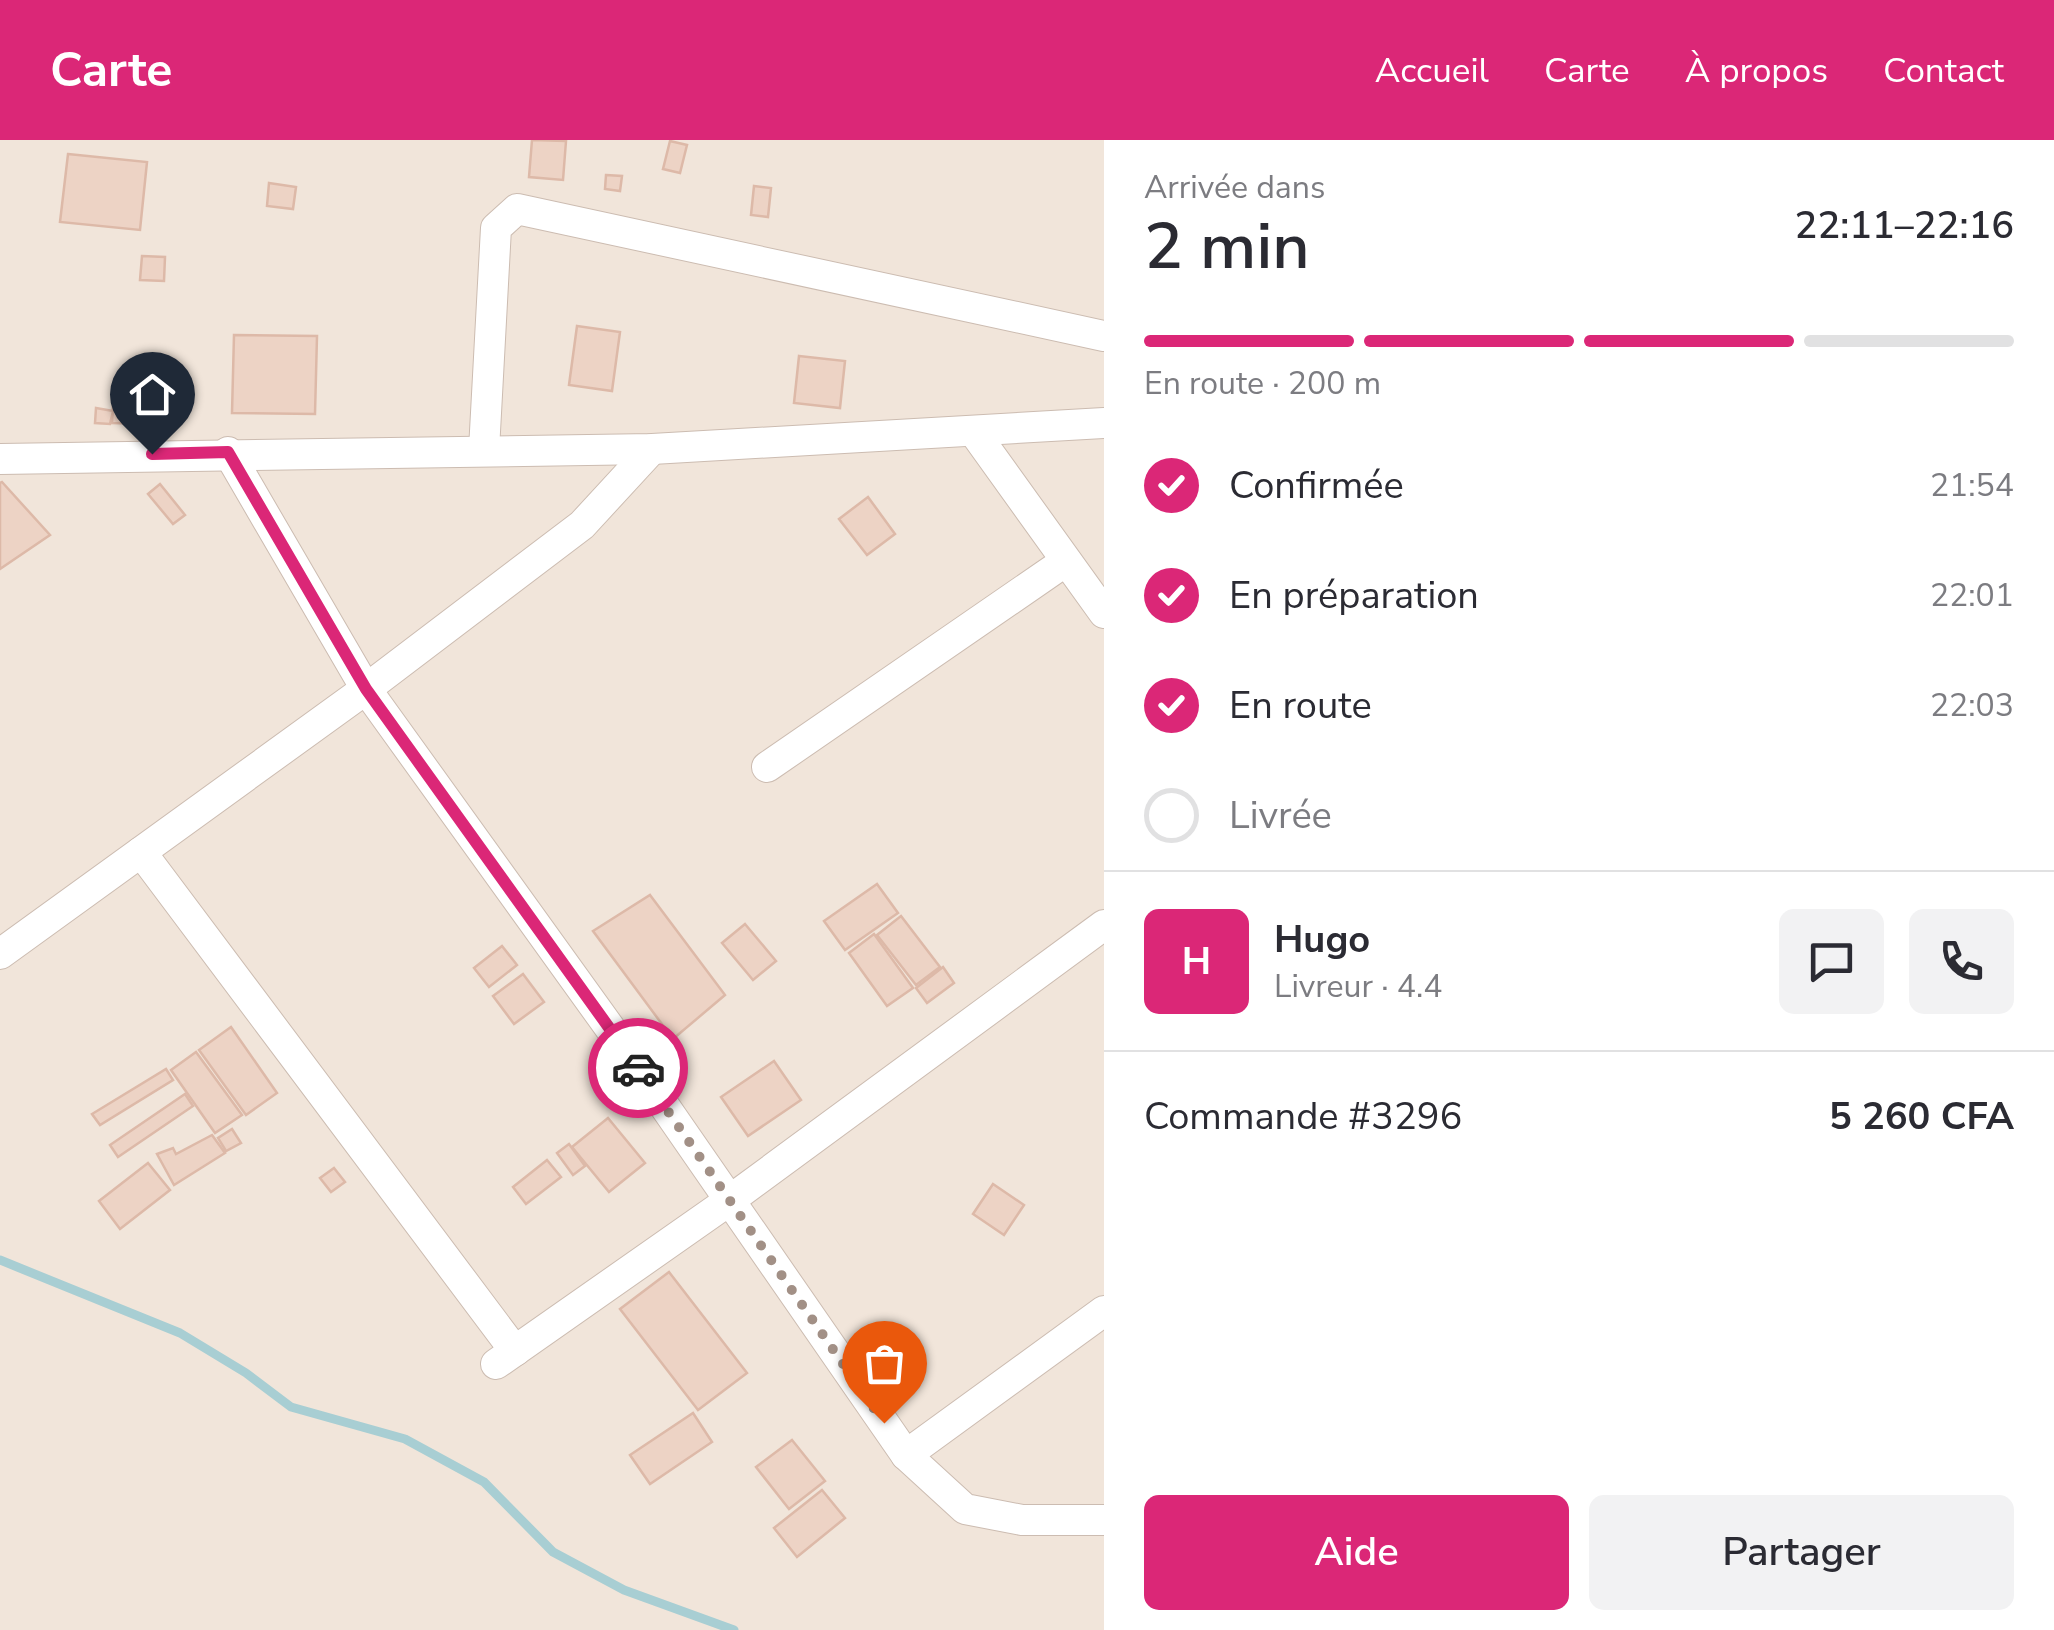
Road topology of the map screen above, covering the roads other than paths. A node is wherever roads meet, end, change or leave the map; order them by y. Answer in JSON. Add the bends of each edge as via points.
{"nodes":[{"id":1,"x":1104,"y":336,"type":"edge"},
{"id":2,"x":1104,"y":422,"type":"edge"},
{"id":3,"x":974,"y":432,"type":"junction"},
{"id":4,"x":652,"y":449,"type":"junction"},
{"id":5,"x":484,"y":450,"type":"junction"},
{"id":6,"x":228,"y":452,"type":"junction"},
{"id":7,"x":0,"y":459,"type":"edge"},
{"id":8,"x":1066,"y":560,"type":"junction"},
{"id":9,"x":1104,"y":613,"type":"edge"},
{"id":10,"x":366,"y":689,"type":"junction"},
{"id":11,"x":767,"y":767,"type":"dead end"},
{"id":12,"x":141,"y":852,"type":"junction"},
{"id":13,"x":1104,"y":926,"type":"edge"},
{"id":14,"x":0,"y":954,"type":"edge"},
{"id":15,"x":730,"y":1200,"type":"junction"},
{"id":16,"x":1104,"y":1311,"type":"edge"},
{"id":17,"x":906,"y":1454,"type":"junction"},
{"id":18,"x":1104,"y":1520,"type":"edge"}],
"edges":[{"from":1,"to":5,"type":"street","via":[[517,210],[496,228]]},
{"from":2,"to":3,"type":"street"},
{"from":3,"to":4,"type":"street"},
{"from":3,"to":8,"type":"street"},
{"from":4,"to":5,"type":"street"},
{"from":4,"to":10,"type":"street","via":[[582,525]]},
{"from":5,"to":6,"type":"street"},
{"from":6,"to":7,"type":"street"},
{"from":6,"to":10,"type":"street"},
{"from":8,"to":9,"type":"street"},
{"from":8,"to":11,"type":"street"},
{"from":10,"to":12,"type":"street"},
{"from":10,"to":15,"type":"street"},
{"from":12,"to":14,"type":"street"},
{"from":12,"to":15,"type":"street","via":[[506,1357]]},
{"from":13,"to":15,"type":"street"},
{"from":15,"to":17,"type":"street"},
{"from":16,"to":17,"type":"street"},
{"from":17,"to":18,"type":"street","via":[[964,1509],[1022,1520]]}]}
